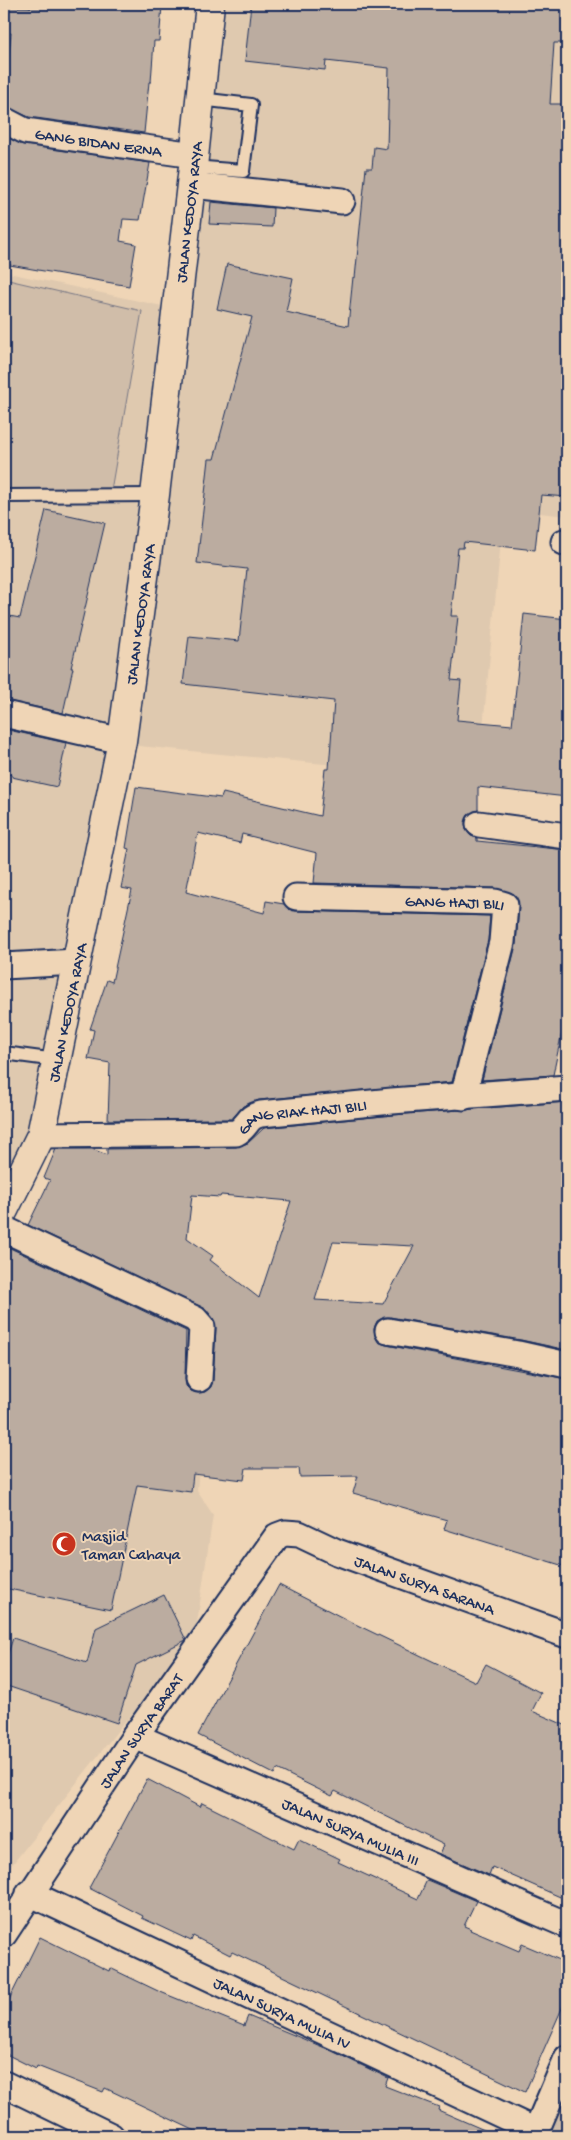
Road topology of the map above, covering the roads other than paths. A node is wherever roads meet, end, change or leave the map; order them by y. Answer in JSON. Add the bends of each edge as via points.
{"nodes":[{"id":1,"x":210,"y":4,"type":"edge"},
{"id":2,"x":200,"y":99,"type":"junction"},
{"id":3,"x":4,"y":120,"type":"edge"},
{"id":4,"x":193,"y":169,"type":"junction"},
{"id":5,"x":342,"y":201,"type":"dead end"},
{"id":6,"x":155,"y":495,"type":"junction"},
{"id":7,"x":4,"y":496,"type":"edge"},
{"id":8,"x":4,"y":714,"type":"edge"},
{"id":9,"x":122,"y":741,"type":"junction"},
{"id":10,"x":480,"y":824,"type":"dead end"},
{"id":11,"x":567,"y":836,"type":"edge"},
{"id":12,"x":296,"y":897,"type":"dead end"},
{"id":13,"x":76,"y":962,"type":"junction"},
{"id":14,"x":4,"y":966,"type":"edge"},
{"id":15,"x":4,"y":1053,"type":"edge"},
{"id":16,"x":56,"y":1060,"type":"junction"},
{"id":17,"x":567,"y":1088,"type":"edge"},
{"id":18,"x":463,"y":1097,"type":"junction"},
{"id":19,"x":41,"y":1136,"type":"junction"},
{"id":20,"x":4,"y":1210,"type":"edge"},
{"id":21,"x":4,"y":1229,"type":"edge"},
{"id":22,"x":388,"y":1331,"type":"dead end"},
{"id":23,"x":567,"y":1365,"type":"edge"},
{"id":24,"x":200,"y":1379,"type":"dead end"},
{"id":25,"x":285,"y":1533,"type":"joint"},
{"id":26,"x":567,"y":1635,"type":"edge"},
{"id":27,"x":135,"y":1736,"type":"junction"},
{"id":28,"x":29,"y":1894,"type":"junction"},
{"id":29,"x":567,"y":1925,"type":"edge"},
{"id":30,"x":4,"y":1934,"type":"edge"},
{"id":31,"x":567,"y":2058,"type":"edge"},
{"id":32,"x":4,"y":2084,"type":"edge"},
{"id":33,"x":535,"y":2134,"type":"edge"},
{"id":34,"x":111,"y":2136,"type":"edge"}],
"edges":[{"from":1,"to":2,"type":"street","name":"JALAN KEDOYA RAYA"},
{"from":2,"to":4,"type":"street","name":"JALAN KEDOYA RAYA"},
{"from":2,"to":4,"type":"lane","via":[[252,105],[243,171]]},
{"from":3,"to":4,"type":"street","name":"GANG BIDAN ERNA","via":[[25,131]]},
{"from":4,"to":5,"type":"street","name":"GANG BIDAN ERNA"},
{"from":4,"to":6,"type":"street","name":"JALAN KEDOYA RAYA"},
{"from":6,"to":7,"type":"lane"},
{"from":6,"to":9,"type":"street","name":"JALAN KEDOYA RAYA"},
{"from":8,"to":9,"type":"street"},
{"from":9,"to":13,"type":"street","name":"JALAN KEDOYA RAYA"},
{"from":10,"to":11,"type":"street"},
{"from":12,"to":18,"type":"street","name":"GANG HAJI BILI","via":[[495,902],[505,906],[502,942]]},
{"from":13,"to":14,"type":"street"},
{"from":13,"to":16,"type":"street","name":"JALAN KEDOYA RAYA"},
{"from":15,"to":16,"type":"lane"},
{"from":16,"to":19,"type":"street","name":"JALAN KEDOYA RAYA"},
{"from":17,"to":18,"type":"street","name":"GANG RIAK HAJI BILI"},
{"from":18,"to":19,"type":"street","name":"GANG RIAK HAJI BILI","via":[[262,1114],[251,1117],[236,1133]]},
{"from":19,"to":20,"type":"street","name":"JALAN KEDOYA RAYA"},
{"from":21,"to":24,"type":"street","via":[[195,1319],[202,1327]]},
{"from":22,"to":23,"type":"street"},
{"from":25,"to":26,"type":"street","name":"JALAN SURYA SARANA","via":[[298,1534],[337,1552]]},
{"from":25,"to":27,"type":"street","name":"JALAN SURYA BARAT","via":[[270,1545]]},
{"from":27,"to":28,"type":"street","name":"JALAN SURYA BARAT"},
{"from":27,"to":29,"type":"street","name":"JALAN SURYA MULIA III"},
{"from":28,"to":30,"type":"street","name":"JALAN SURYA BARAT"},
{"from":28,"to":33,"type":"street","name":"JALAN SURYA MULIA IV"},
{"from":31,"to":33,"type":"street"},
{"from":32,"to":34,"type":"street"}]}
